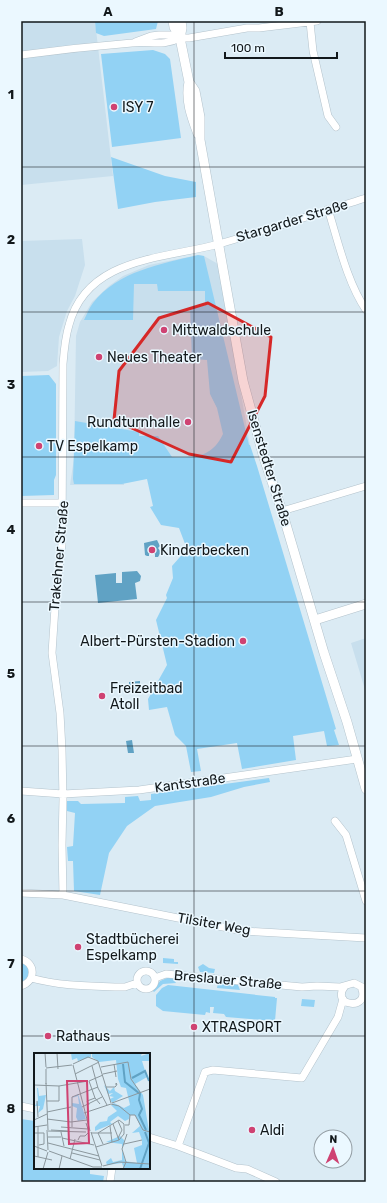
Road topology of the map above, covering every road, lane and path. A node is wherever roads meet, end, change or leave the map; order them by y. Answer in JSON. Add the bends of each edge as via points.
{"nodes":[{"id":1,"x":173,"y":21,"type":"edge"},
{"id":2,"x":181,"y":21,"type":"edge"},
{"id":3,"x":317,"y":21,"type":"edge"},
{"id":4,"x":310,"y":22,"type":"junction"},
{"id":5,"x":180,"y":38,"type":"junction"},
{"id":6,"x":21,"y":55,"type":"edge"},
{"id":7,"x":336,"y":127,"type":"dead end"},
{"id":8,"x":366,"y":198,"type":"edge"},
{"id":9,"x":328,"y":209,"type":"junction"},
{"id":10,"x":218,"y":244,"type":"junction"},
{"id":11,"x":366,"y":310,"type":"edge"},
{"id":12,"x":366,"y":486,"type":"edge"},
{"id":13,"x":21,"y":503,"type":"edge"},
{"id":14,"x":64,"y":503,"type":"junction"},
{"id":15,"x":282,"y":511,"type":"junction"},
{"id":16,"x":366,"y":604,"type":"edge"},
{"id":17,"x":315,"y":620,"type":"junction"},
{"id":18,"x":357,"y":759,"type":"junction"},
{"id":19,"x":366,"y":789,"type":"edge"},
{"id":20,"x":21,"y":791,"type":"edge"},
{"id":21,"x":63,"y":794,"type":"junction"},
{"id":22,"x":334,"y":821,"type":"dead end"},
{"id":23,"x":21,"y":893,"type":"edge"},
{"id":24,"x":64,"y":895,"type":"junction"},
{"id":25,"x":366,"y":901,"type":"edge"},
{"id":26,"x":366,"y":938,"type":"edge"},
{"id":27,"x":21,"y":959,"type":"edge"},
{"id":28,"x":31,"y":978,"type":"junction"},
{"id":29,"x":154,"y":978,"type":"junction"},
{"id":30,"x":137,"y":983,"type":"junction"},
{"id":31,"x":21,"y":986,"type":"edge"},
{"id":32,"x":345,"y":986,"type":"junction"},
{"id":33,"x":302,"y":987,"type":"junction"},
{"id":34,"x":363,"y":988,"type":"edge"},
{"id":35,"x":343,"y":997,"type":"junction"},
{"id":36,"x":364,"y":998,"type":"edge"},
{"id":37,"x":351,"y":1004,"type":"junction"},
{"id":38,"x":338,"y":1017,"type":"junction"},
{"id":39,"x":21,"y":1106,"type":"edge"},
{"id":40,"x":34,"y":1109,"type":"edge"},
{"id":41,"x":150,"y":1137,"type":"edge"},
{"id":42,"x":178,"y":1146,"type":"junction"},
{"id":43,"x":112,"y":1169,"type":"edge"},
{"id":44,"x":110,"y":1182,"type":"edge"},
{"id":45,"x":276,"y":1182,"type":"edge"}],
"edges":[{"from":1,"to":5,"type":"street","name":"Isenstedter Straße"},
{"from":2,"to":5,"type":"street","name":"Isenstedter Straße"},
{"from":3,"to":4,"type":"street"},
{"from":4,"to":5,"type":"street"},
{"from":4,"to":7,"type":"street","via":[[313,51],[328,116]]},
{"from":5,"to":6,"type":"street","via":[[160,44],[135,42]]},
{"from":5,"to":10,"type":"street","name":"Isenstedter Straße","via":[[189,82],[187,92],[200,140]]},
{"from":8,"to":9,"type":"street","name":"Stargarder Straße"},
{"from":9,"to":10,"type":"street","name":"Stargarder Straße"},
{"from":9,"to":11,"type":"street","via":[[345,264]]},
{"from":10,"to":14,"type":"street","name":"Trakehner Straße","via":[[139,261],[120,268],[106,275],[80,301],[68,325],[63,364]]},
{"from":10,"to":15,"type":"street","name":"Isenstedter Straße","via":[[243,381],[264,458]]},
{"from":12,"to":15,"type":"street"},
{"from":13,"to":14,"type":"street"},
{"from":14,"to":21,"type":"street","name":"Trakehner Straße","via":[[52,653],[60,713]]},
{"from":15,"to":17,"type":"street","name":"Isenstedter Straße"},
{"from":16,"to":17,"type":"street"},
{"from":17,"to":18,"type":"street","name":"Isenstedter Straße"},
{"from":18,"to":19,"type":"street","name":"Isenstedter Straße"},
{"from":18,"to":21,"type":"street","name":"Kantstraße","via":[[139,790]]},
{"from":20,"to":21,"type":"street","name":"Kantstraße"},
{"from":21,"to":24,"type":"street","name":"Trakehner Straße"},
{"from":22,"to":25,"type":"street","via":[[346,835]]},
{"from":23,"to":24,"type":"street","name":"Tilsiter Weg"},
{"from":24,"to":26,"type":"street","name":"Tilsiter Weg","via":[[243,931]]},
{"from":27,"to":28,"type":"street","via":[[26,960],[31,966]]},
{"from":28,"to":30,"type":"street","name":"Breslauer Straße","via":[[40,981],[119,987]]},
{"from":28,"to":31,"type":"street"},
{"from":29,"to":30,"type":"street","name":"Breslauer Straße","via":[[149,972],[143,972],[138,975]]},
{"from":29,"to":30,"type":"street","name":"Breslauer Straße","via":[[154,984],[150,989],[141,988]]},
{"from":29,"to":33,"type":"street","name":"Breslauer Straße","via":[[166,974]]},
{"from":32,"to":33,"type":"street","name":"Breslauer Straße"},
{"from":32,"to":34,"type":"street","via":[[354,983]]},
{"from":32,"to":35,"type":"street"},
{"from":33,"to":35,"type":"street","name":"Breslauer Straße","via":[[334,992]]},
{"from":34,"to":36,"type":"street"},
{"from":35,"to":37,"type":"street"},
{"from":35,"to":38,"type":"street"},
{"from":36,"to":37,"type":"street"},
{"from":37,"to":38,"type":"street"},
{"from":38,"to":42,"type":"street","via":[[302,1078],[214,1070],[205,1072]]},
{"from":39,"to":40,"type":"street"},
{"from":41,"to":42,"type":"street"},
{"from":42,"to":45,"type":"street","via":[[236,1168],[247,1169]]},
{"from":43,"to":44,"type":"street"}]}
